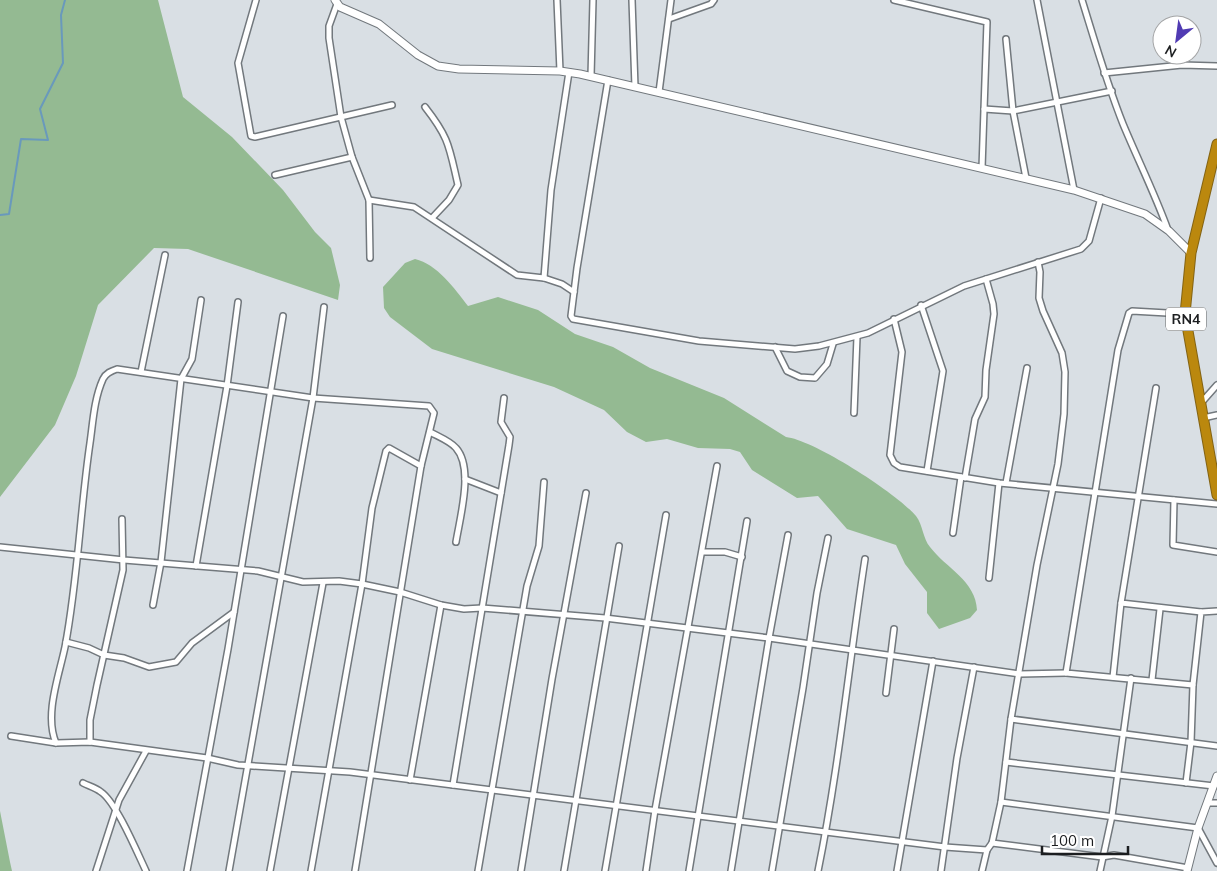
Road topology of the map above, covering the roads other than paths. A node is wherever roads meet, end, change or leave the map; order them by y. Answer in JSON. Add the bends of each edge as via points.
{"nodes":[{"id":1,"x":256,"y":0,"type":"edge"},
{"id":2,"x":557,"y":0,"type":"edge"},
{"id":3,"x":593,"y":0,"type":"edge"},
{"id":4,"x":632,"y":0,"type":"edge"},
{"id":5,"x":672,"y":0,"type":"edge"},
{"id":6,"x":714,"y":0,"type":"edge"},
{"id":7,"x":894,"y":0,"type":"edge"},
{"id":8,"x":1037,"y":0,"type":"edge"},
{"id":9,"x":1082,"y":0,"type":"edge"},
{"id":10,"x":336,"y":2,"type":"edge"},
{"id":11,"x":670,"y":19,"type":"junction"},
{"id":12,"x":1006,"y":39,"type":"dead end"},
{"id":13,"x":1217,"y":66,"type":"edge"},
{"id":14,"x":560,"y":71,"type":"junction"},
{"id":15,"x":569,"y":72,"type":"junction"},
{"id":16,"x":1104,"y":73,"type":"junction"},
{"id":17,"x":591,"y":76,"type":"junction"},
{"id":18,"x":608,"y":80,"type":"junction"},
{"id":19,"x":635,"y":86,"type":"junction"},
{"id":20,"x":1112,"y":91,"type":"junction"},
{"id":21,"x":659,"y":92,"type":"junction"},
{"id":22,"x":1057,"y":101,"type":"junction"},
{"id":23,"x":392,"y":105,"type":"dead end"},
{"id":24,"x":425,"y":107,"type":"dead end"},
{"id":25,"x":984,"y":109,"type":"junction"},
{"id":26,"x":1014,"y":111,"type":"junction"},
{"id":27,"x":342,"y":117,"type":"junction"},
{"id":28,"x":1217,"y":144,"type":"edge"},
{"id":29,"x":352,"y":157,"type":"junction"},
{"id":30,"x":982,"y":168,"type":"junction"},
{"id":31,"x":275,"y":174,"type":"dead end"},
{"id":32,"x":1026,"y":178,"type":"junction"},
{"id":33,"x":1074,"y":190,"type":"junction"},
{"id":34,"x":1101,"y":198,"type":"junction"},
{"id":35,"x":369,"y":200,"type":"junction"},
{"id":36,"x":433,"y":217,"type":"junction"},
{"id":37,"x":1169,"y":231,"type":"junction"},
{"id":38,"x":1191,"y":253,"type":"junction"},
{"id":39,"x":165,"y":255,"type":"dead end"},
{"id":40,"x":370,"y":258,"type":"dead end"},
{"id":41,"x":1038,"y":262,"type":"junction"},
{"id":42,"x":544,"y":278,"type":"junction"},
{"id":43,"x":986,"y":279,"type":"junction"},
{"id":44,"x":574,"y":292,"type":"junction"},
{"id":45,"x":201,"y":300,"type":"dead end"},
{"id":46,"x":238,"y":302,"type":"dead end"},
{"id":47,"x":921,"y":305,"type":"junction"},
{"id":48,"x":324,"y":307,"type":"dead end"},
{"id":49,"x":1185,"y":314,"type":"junction"},
{"id":50,"x":283,"y":316,"type":"dead end"},
{"id":51,"x":894,"y":319,"type":"junction"},
{"id":52,"x":857,"y":337,"type":"junction"},
{"id":53,"x":833,"y":344,"type":"junction"},
{"id":54,"x":776,"y":347,"type":"junction"},
{"id":55,"x":1028,"y":368,"type":"dead end"},
{"id":56,"x":141,"y":372,"type":"junction"},
{"id":57,"x":181,"y":379,"type":"junction"},
{"id":58,"x":1217,"y":385,"type":"edge"},
{"id":59,"x":227,"y":386,"type":"junction"},
{"id":60,"x":1156,"y":388,"type":"dead end"},
{"id":61,"x":270,"y":392,"type":"junction"},
{"id":62,"x":313,"y":398,"type":"junction"},
{"id":63,"x":504,"y":398,"type":"dead end"},
{"id":64,"x":1200,"y":405,"type":"junction"},
{"id":65,"x":854,"y":413,"type":"dead end"},
{"id":66,"x":1217,"y":415,"type":"edge"},
{"id":67,"x":1202,"y":418,"type":"junction"},
{"id":68,"x":430,"y":432,"type":"junction"},
{"id":69,"x":421,"y":466,"type":"junction"},
{"id":70,"x":717,"y":466,"type":"dead end"},
{"id":71,"x":927,"y":471,"type":"junction"},
{"id":72,"x":466,"y":478,"type":"junction"},
{"id":73,"x":963,"y":478,"type":"junction"},
{"id":74,"x":544,"y":482,"type":"dead end"},
{"id":75,"x":999,"y":483,"type":"junction"},
{"id":76,"x":1006,"y":483,"type":"junction"},
{"id":77,"x":1052,"y":488,"type":"junction"},
{"id":78,"x":1095,"y":492,"type":"junction"},
{"id":79,"x":501,"y":493,"type":"junction"},
{"id":80,"x":586,"y":493,"type":"dead end"},
{"id":81,"x":1217,"y":495,"type":"edge"},
{"id":82,"x":1138,"y":497,"type":"junction"},
{"id":83,"x":1174,"y":500,"type":"junction"},
{"id":84,"x":1217,"y":504,"type":"edge"},
{"id":85,"x":666,"y":515,"type":"dead end"},
{"id":86,"x":122,"y":519,"type":"dead end"},
{"id":87,"x":748,"y":521,"type":"dead end"},
{"id":88,"x":953,"y":533,"type":"dead end"},
{"id":89,"x":788,"y":534,"type":"dead end"},
{"id":90,"x":828,"y":538,"type":"dead end"},
{"id":91,"x":456,"y":542,"type":"dead end"},
{"id":92,"x":618,"y":546,"type":"dead end"},
{"id":93,"x":0,"y":547,"type":"edge"},
{"id":94,"x":702,"y":552,"type":"junction"},
{"id":95,"x":1217,"y":552,"type":"edge"},
{"id":96,"x":78,"y":554,"type":"junction"},
{"id":97,"x":742,"y":557,"type":"junction"},
{"id":98,"x":865,"y":559,"type":"dead end"},
{"id":99,"x":124,"y":560,"type":"junction"},
{"id":100,"x":161,"y":562,"type":"junction"},
{"id":101,"x":196,"y":566,"type":"junction"},
{"id":102,"x":240,"y":570,"type":"junction"},
{"id":103,"x":281,"y":578,"type":"junction"},
{"id":104,"x":989,"y":578,"type":"dead end"},
{"id":105,"x":323,"y":583,"type":"junction"},
{"id":106,"x":362,"y":584,"type":"junction"},
{"id":107,"x":400,"y":592,"type":"junction"},
{"id":108,"x":1121,"y":603,"type":"junction"},
{"id":109,"x":152,"y":605,"type":"dead end"},
{"id":110,"x":441,"y":605,"type":"junction"},
{"id":111,"x":482,"y":608,"type":"junction"},
{"id":112,"x":1160,"y":609,"type":"junction"},
{"id":113,"x":1217,"y":611,"type":"edge"},
{"id":114,"x":234,"y":612,"type":"junction"},
{"id":115,"x":523,"y":612,"type":"junction"},
{"id":116,"x":1201,"y":612,"type":"junction"},
{"id":117,"x":564,"y":615,"type":"junction"},
{"id":118,"x":605,"y":618,"type":"junction"},
{"id":119,"x":646,"y":623,"type":"junction"},
{"id":120,"x":688,"y":628,"type":"junction"},
{"id":121,"x":894,"y":629,"type":"dead end"},
{"id":122,"x":730,"y":633,"type":"junction"},
{"id":123,"x":769,"y":638,"type":"junction"},
{"id":124,"x":66,"y":642,"type":"junction"},
{"id":125,"x":809,"y":644,"type":"junction"},
{"id":126,"x":851,"y":649,"type":"junction"},
{"id":127,"x":104,"y":655,"type":"junction"},
{"id":128,"x":892,"y":656,"type":"junction"},
{"id":129,"x":933,"y":661,"type":"junction"},
{"id":130,"x":974,"y":667,"type":"junction"},
{"id":131,"x":1066,"y":673,"type":"junction"},
{"id":132,"x":1020,"y":674,"type":"junction"},
{"id":133,"x":1113,"y":677,"type":"junction"},
{"id":134,"x":1131,"y":678,"type":"junction"},
{"id":135,"x":1152,"y":680,"type":"junction"},
{"id":136,"x":1194,"y":685,"type":"junction"},
{"id":137,"x":886,"y":693,"type":"dead end"},
{"id":138,"x":1011,"y":719,"type":"junction"},
{"id":139,"x":1123,"y":733,"type":"junction"},
{"id":140,"x":11,"y":736,"type":"dead end"},
{"id":141,"x":90,"y":742,"type":"junction"},
{"id":142,"x":1191,"y":742,"type":"junction"},
{"id":143,"x":56,"y":743,"type":"junction"},
{"id":144,"x":1217,"y":746,"type":"edge"},
{"id":145,"x":146,"y":751,"type":"junction"},
{"id":146,"x":207,"y":758,"type":"junction"},
{"id":147,"x":1006,"y":762,"type":"junction"},
{"id":148,"x":248,"y":765,"type":"junction"},
{"id":149,"x":288,"y":769,"type":"junction"},
{"id":150,"x":328,"y":770,"type":"junction"},
{"id":151,"x":370,"y":775,"type":"junction"},
{"id":152,"x":1118,"y":775,"type":"junction"},
{"id":153,"x":1217,"y":776,"type":"edge"},
{"id":154,"x":410,"y":780,"type":"junction"},
{"id":155,"x":83,"y":782,"type":"dead end"},
{"id":156,"x":1186,"y":783,"type":"junction"},
{"id":157,"x":453,"y":785,"type":"junction"},
{"id":158,"x":1214,"y":786,"type":"junction"},
{"id":159,"x":491,"y":790,"type":"junction"},
{"id":160,"x":533,"y":796,"type":"junction"},
{"id":161,"x":575,"y":801,"type":"junction"},
{"id":162,"x":1001,"y":802,"type":"junction"},
{"id":163,"x":1208,"y":803,"type":"junction"},
{"id":164,"x":1217,"y":803,"type":"edge"},
{"id":165,"x":617,"y":806,"type":"junction"},
{"id":166,"x":655,"y":810,"type":"junction"},
{"id":167,"x":115,"y":811,"type":"junction"},
{"id":168,"x":699,"y":815,"type":"junction"},
{"id":169,"x":1112,"y":816,"type":"junction"},
{"id":170,"x":739,"y":820,"type":"junction"},
{"id":171,"x":779,"y":825,"type":"junction"},
{"id":172,"x":1198,"y":828,"type":"junction"},
{"id":173,"x":826,"y":831,"type":"junction"},
{"id":174,"x":902,"y":841,"type":"junction"},
{"id":175,"x":992,"y":843,"type":"junction"},
{"id":176,"x":945,"y":847,"type":"junction"},
{"id":177,"x":987,"y":850,"type":"junction"},
{"id":178,"x":1102,"y":857,"type":"junction"},
{"id":179,"x":1217,"y":863,"type":"edge"},
{"id":180,"x":1187,"y":870,"type":"edge"},
{"id":181,"x":96,"y":871,"type":"edge"},
{"id":182,"x":146,"y":871,"type":"edge"},
{"id":183,"x":187,"y":871,"type":"edge"},
{"id":184,"x":229,"y":871,"type":"edge"},
{"id":185,"x":270,"y":871,"type":"edge"},
{"id":186,"x":311,"y":871,"type":"edge"},
{"id":187,"x":354,"y":871,"type":"edge"},
{"id":188,"x":478,"y":871,"type":"edge"},
{"id":189,"x":521,"y":871,"type":"edge"},
{"id":190,"x":564,"y":871,"type":"edge"},
{"id":191,"x":604,"y":871,"type":"edge"},
{"id":192,"x":646,"y":871,"type":"edge"},
{"id":193,"x":689,"y":871,"type":"edge"},
{"id":194,"x":730,"y":871,"type":"edge"},
{"id":195,"x":772,"y":871,"type":"edge"},
{"id":196,"x":818,"y":871,"type":"edge"},
{"id":197,"x":897,"y":871,"type":"edge"},
{"id":198,"x":941,"y":871,"type":"edge"},
{"id":199,"x":982,"y":871,"type":"edge"},
{"id":200,"x":1100,"y":871,"type":"edge"}],
"edges":[{"from":1,"to":27,"type":"street","via":[[238,63],[251,136]]},
{"from":2,"to":14,"type":"street"},
{"from":3,"to":17,"type":"street"},
{"from":4,"to":19,"type":"street"},
{"from":5,"to":11,"type":"street"},
{"from":6,"to":11,"type":"street"},
{"from":7,"to":25,"type":"street","via":[[987,22]]},
{"from":8,"to":22,"type":"street"},
{"from":9,"to":16,"type":"street"},
{"from":10,"to":14,"type":"street","via":[[347,11],[379,24],[418,55],[438,66]]},
{"from":10,"to":27,"type":"street","via":[[328,26]]},
{"from":11,"to":21,"type":"street"},
{"from":12,"to":26,"type":"street"},
{"from":13,"to":16,"type":"street"},
{"from":14,"to":15,"type":"street"},
{"from":15,"to":17,"type":"street"},
{"from":15,"to":42,"type":"street","via":[[551,190]]},
{"from":16,"to":20,"type":"street"},
{"from":17,"to":18,"type":"street"},
{"from":18,"to":19,"type":"street"},
{"from":18,"to":44,"type":"street"},
{"from":19,"to":21,"type":"street"},
{"from":20,"to":22,"type":"street"},
{"from":20,"to":37,"type":"street"},
{"from":21,"to":30,"type":"street"},
{"from":22,"to":26,"type":"street"},
{"from":22,"to":33,"type":"street"},
{"from":23,"to":27,"type":"street"},
{"from":24,"to":36,"type":"street","via":[[444,133],[458,185]]},
{"from":25,"to":26,"type":"street"},
{"from":25,"to":30,"type":"street"},
{"from":26,"to":32,"type":"street"},
{"from":27,"to":29,"type":"street"},
{"from":28,"to":38,"type":"highway","number":"RN4"},
{"from":29,"to":31,"type":"street"},
{"from":29,"to":35,"type":"street"},
{"from":30,"to":32,"type":"street"},
{"from":32,"to":33,"type":"street"},
{"from":33,"to":34,"type":"street"},
{"from":34,"to":37,"type":"street","via":[[1145,214]]},
{"from":34,"to":41,"type":"street","via":[[1089,241],[1081,249]]},
{"from":35,"to":36,"type":"street","via":[[399,202]]},
{"from":35,"to":40,"type":"street"},
{"from":36,"to":42,"type":"street","via":[[517,274]]},
{"from":37,"to":38,"type":"street"},
{"from":38,"to":49,"type":"highway","number":"RN4"},
{"from":39,"to":56,"type":"street"},
{"from":41,"to":43,"type":"street"},
{"from":41,"to":77,"type":"street","via":[[1039,298],[1061,347],[1065,372],[1064,414]]},
{"from":42,"to":44,"type":"street"},
{"from":43,"to":47,"type":"street"},
{"from":43,"to":73,"type":"street","via":[[994,314],[985,396],[976,419]]},
{"from":44,"to":54,"type":"street","via":[[573,320],[680,338]]},
{"from":45,"to":57,"type":"street","via":[[192,359]]},
{"from":46,"to":59,"type":"street"},
{"from":47,"to":51,"type":"street"},
{"from":47,"to":71,"type":"street","via":[[943,372]]},
{"from":48,"to":62,"type":"street"},
{"from":49,"to":64,"type":"highway","number":"RN4"},
{"from":49,"to":78,"type":"street","via":[[1129,313],[1118,350]]},
{"from":50,"to":61,"type":"street"},
{"from":51,"to":52,"type":"street"},
{"from":51,"to":71,"type":"street","via":[[902,352],[890,455],[894,464],[900,467]]},
{"from":52,"to":53,"type":"street"},
{"from":52,"to":65,"type":"street"},
{"from":53,"to":54,"type":"street","via":[[795,350]]},
{"from":53,"to":54,"type":"street","via":[[827,364],[814,378],[800,377],[787,370]]},
{"from":55,"to":76,"type":"street"},
{"from":56,"to":57,"type":"street"},
{"from":56,"to":96,"type":"street","via":[[117,369],[103,378],[96,402],[86,470]]},
{"from":57,"to":59,"type":"street"},
{"from":57,"to":100,"type":"street"},
{"from":58,"to":64,"type":"street"},
{"from":59,"to":61,"type":"street"},
{"from":59,"to":101,"type":"street"},
{"from":60,"to":82,"type":"street"},
{"from":61,"to":62,"type":"street"},
{"from":61,"to":102,"type":"street"},
{"from":62,"to":68,"type":"street","via":[[429,406],[434,413]]},
{"from":62,"to":103,"type":"street"},
{"from":63,"to":79,"type":"street","via":[[502,422],[510,437]]},
{"from":64,"to":67,"type":"highway","number":"RN4"},
{"from":66,"to":67,"type":"street"},
{"from":67,"to":81,"type":"highway","number":"RN4"},
{"from":68,"to":69,"type":"street"},
{"from":68,"to":72,"type":"street","via":[[458,449]]},
{"from":69,"to":106,"type":"street","via":[[389,448],[386,451],[372,508]]},
{"from":69,"to":107,"type":"street"},
{"from":70,"to":94,"type":"street"},
{"from":71,"to":73,"type":"street"},
{"from":72,"to":79,"type":"street"},
{"from":72,"to":91,"type":"street"},
{"from":73,"to":75,"type":"street"},
{"from":73,"to":88,"type":"street"},
{"from":74,"to":115,"type":"street","via":[[539,546]]},
{"from":75,"to":76,"type":"street"},
{"from":75,"to":104,"type":"street"},
{"from":76,"to":77,"type":"street"},
{"from":77,"to":78,"type":"street"},
{"from":77,"to":132,"type":"street"},
{"from":78,"to":82,"type":"street"},
{"from":78,"to":131,"type":"street"},
{"from":79,"to":111,"type":"street"},
{"from":80,"to":117,"type":"street"},
{"from":82,"to":83,"type":"street"},
{"from":82,"to":108,"type":"street"},
{"from":83,"to":84,"type":"street"},
{"from":83,"to":95,"type":"street","via":[[1174,546]]},
{"from":85,"to":119,"type":"street"},
{"from":86,"to":99,"type":"street","via":[[121,551]]},
{"from":87,"to":97,"type":"street"},
{"from":89,"to":123,"type":"street"},
{"from":90,"to":125,"type":"street"},
{"from":92,"to":118,"type":"street"},
{"from":93,"to":96,"type":"street"},
{"from":94,"to":97,"type":"street","via":[[725,552]]},
{"from":94,"to":120,"type":"street"},
{"from":96,"to":99,"type":"street"},
{"from":96,"to":124,"type":"street"},
{"from":97,"to":122,"type":"street"},
{"from":98,"to":126,"type":"street"},
{"from":99,"to":100,"type":"street"},
{"from":99,"to":127,"type":"street"},
{"from":100,"to":101,"type":"street"},
{"from":100,"to":109,"type":"street"},
{"from":101,"to":102,"type":"street"},
{"from":102,"to":103,"type":"street"},
{"from":102,"to":114,"type":"street"},
{"from":103,"to":105,"type":"street"},
{"from":103,"to":148,"type":"street"},
{"from":105,"to":106,"type":"street"},
{"from":105,"to":149,"type":"street"},
{"from":106,"to":107,"type":"street"},
{"from":106,"to":150,"type":"street"},
{"from":107,"to":110,"type":"street"},
{"from":107,"to":151,"type":"street"},
{"from":108,"to":112,"type":"street"},
{"from":108,"to":133,"type":"street"},
{"from":110,"to":111,"type":"street"},
{"from":110,"to":154,"type":"street"},
{"from":111,"to":115,"type":"street"},
{"from":111,"to":157,"type":"street"},
{"from":112,"to":116,"type":"street"},
{"from":112,"to":135,"type":"street"},
{"from":113,"to":116,"type":"street"},
{"from":114,"to":127,"type":"street","via":[[192,643],[176,662],[149,667]]},
{"from":114,"to":146,"type":"street"},
{"from":115,"to":117,"type":"street"},
{"from":115,"to":159,"type":"street"},
{"from":116,"to":136,"type":"street"},
{"from":117,"to":118,"type":"street"},
{"from":117,"to":160,"type":"street"},
{"from":118,"to":119,"type":"street"},
{"from":118,"to":161,"type":"street"},
{"from":119,"to":120,"type":"street"},
{"from":119,"to":165,"type":"street"},
{"from":120,"to":122,"type":"street"},
{"from":120,"to":166,"type":"street"},
{"from":121,"to":128,"type":"street"},
{"from":122,"to":123,"type":"street"},
{"from":122,"to":168,"type":"street"},
{"from":123,"to":125,"type":"street"},
{"from":123,"to":170,"type":"street"},
{"from":124,"to":127,"type":"street"},
{"from":124,"to":143,"type":"street","via":[[50,724]]},
{"from":125,"to":126,"type":"street"},
{"from":125,"to":171,"type":"street"},
{"from":126,"to":128,"type":"street"},
{"from":126,"to":173,"type":"street"},
{"from":127,"to":141,"type":"street","via":[[90,720]]},
{"from":128,"to":129,"type":"street"},
{"from":128,"to":137,"type":"street"},
{"from":129,"to":130,"type":"street"},
{"from":129,"to":174,"type":"street"},
{"from":130,"to":132,"type":"street"},
{"from":130,"to":176,"type":"street"},
{"from":131,"to":132,"type":"street"},
{"from":131,"to":133,"type":"street"},
{"from":132,"to":138,"type":"street"},
{"from":133,"to":134,"type":"street"},
{"from":134,"to":135,"type":"street"},
{"from":134,"to":139,"type":"street"},
{"from":135,"to":136,"type":"street"},
{"from":136,"to":142,"type":"street"},
{"from":138,"to":139,"type":"street"},
{"from":138,"to":147,"type":"street"},
{"from":139,"to":142,"type":"street"},
{"from":139,"to":152,"type":"street"},
{"from":140,"to":143,"type":"street"},
{"from":141,"to":143,"type":"street"},
{"from":141,"to":145,"type":"street"},
{"from":142,"to":144,"type":"street"},
{"from":142,"to":156,"type":"street"},
{"from":145,"to":146,"type":"street"},
{"from":145,"to":167,"type":"street"},
{"from":146,"to":148,"type":"street"},
{"from":146,"to":183,"type":"street"},
{"from":147,"to":152,"type":"street"},
{"from":147,"to":162,"type":"street"},
{"from":148,"to":149,"type":"street"},
{"from":148,"to":184,"type":"street"},
{"from":149,"to":150,"type":"street"},
{"from":149,"to":185,"type":"street"},
{"from":150,"to":151,"type":"street"},
{"from":150,"to":186,"type":"street"},
{"from":151,"to":154,"type":"street"},
{"from":151,"to":187,"type":"street"},
{"from":152,"to":156,"type":"street"},
{"from":152,"to":169,"type":"street"},
{"from":153,"to":158,"type":"street"},
{"from":154,"to":157,"type":"street"},
{"from":155,"to":167,"type":"street","via":[[102,792]]},
{"from":156,"to":158,"type":"street"},
{"from":157,"to":159,"type":"street"},
{"from":158,"to":163,"type":"street"},
{"from":159,"to":160,"type":"street"},
{"from":159,"to":188,"type":"street"},
{"from":160,"to":161,"type":"street"},
{"from":160,"to":189,"type":"street"},
{"from":161,"to":165,"type":"street"},
{"from":161,"to":190,"type":"street"},
{"from":162,"to":169,"type":"street"},
{"from":162,"to":175,"type":"street"},
{"from":163,"to":164,"type":"street"},
{"from":163,"to":172,"type":"street"},
{"from":165,"to":166,"type":"street"},
{"from":165,"to":191,"type":"street"},
{"from":166,"to":168,"type":"street"},
{"from":166,"to":192,"type":"street"},
{"from":167,"to":181,"type":"street"},
{"from":167,"to":182,"type":"street"},
{"from":168,"to":170,"type":"street"},
{"from":168,"to":193,"type":"street"},
{"from":169,"to":172,"type":"street"},
{"from":169,"to":178,"type":"street"},
{"from":170,"to":171,"type":"street"},
{"from":170,"to":194,"type":"street"},
{"from":171,"to":173,"type":"street"},
{"from":171,"to":195,"type":"street"},
{"from":172,"to":179,"type":"street"},
{"from":172,"to":180,"type":"street"},
{"from":173,"to":174,"type":"street"},
{"from":173,"to":196,"type":"street"},
{"from":174,"to":176,"type":"street"},
{"from":174,"to":197,"type":"street"},
{"from":175,"to":177,"type":"street"},
{"from":175,"to":178,"type":"street"},
{"from":176,"to":177,"type":"street"},
{"from":176,"to":198,"type":"street"},
{"from":177,"to":199,"type":"street"},
{"from":178,"to":180,"type":"street","via":[[1114,855]]},
{"from":178,"to":200,"type":"street"}]}
